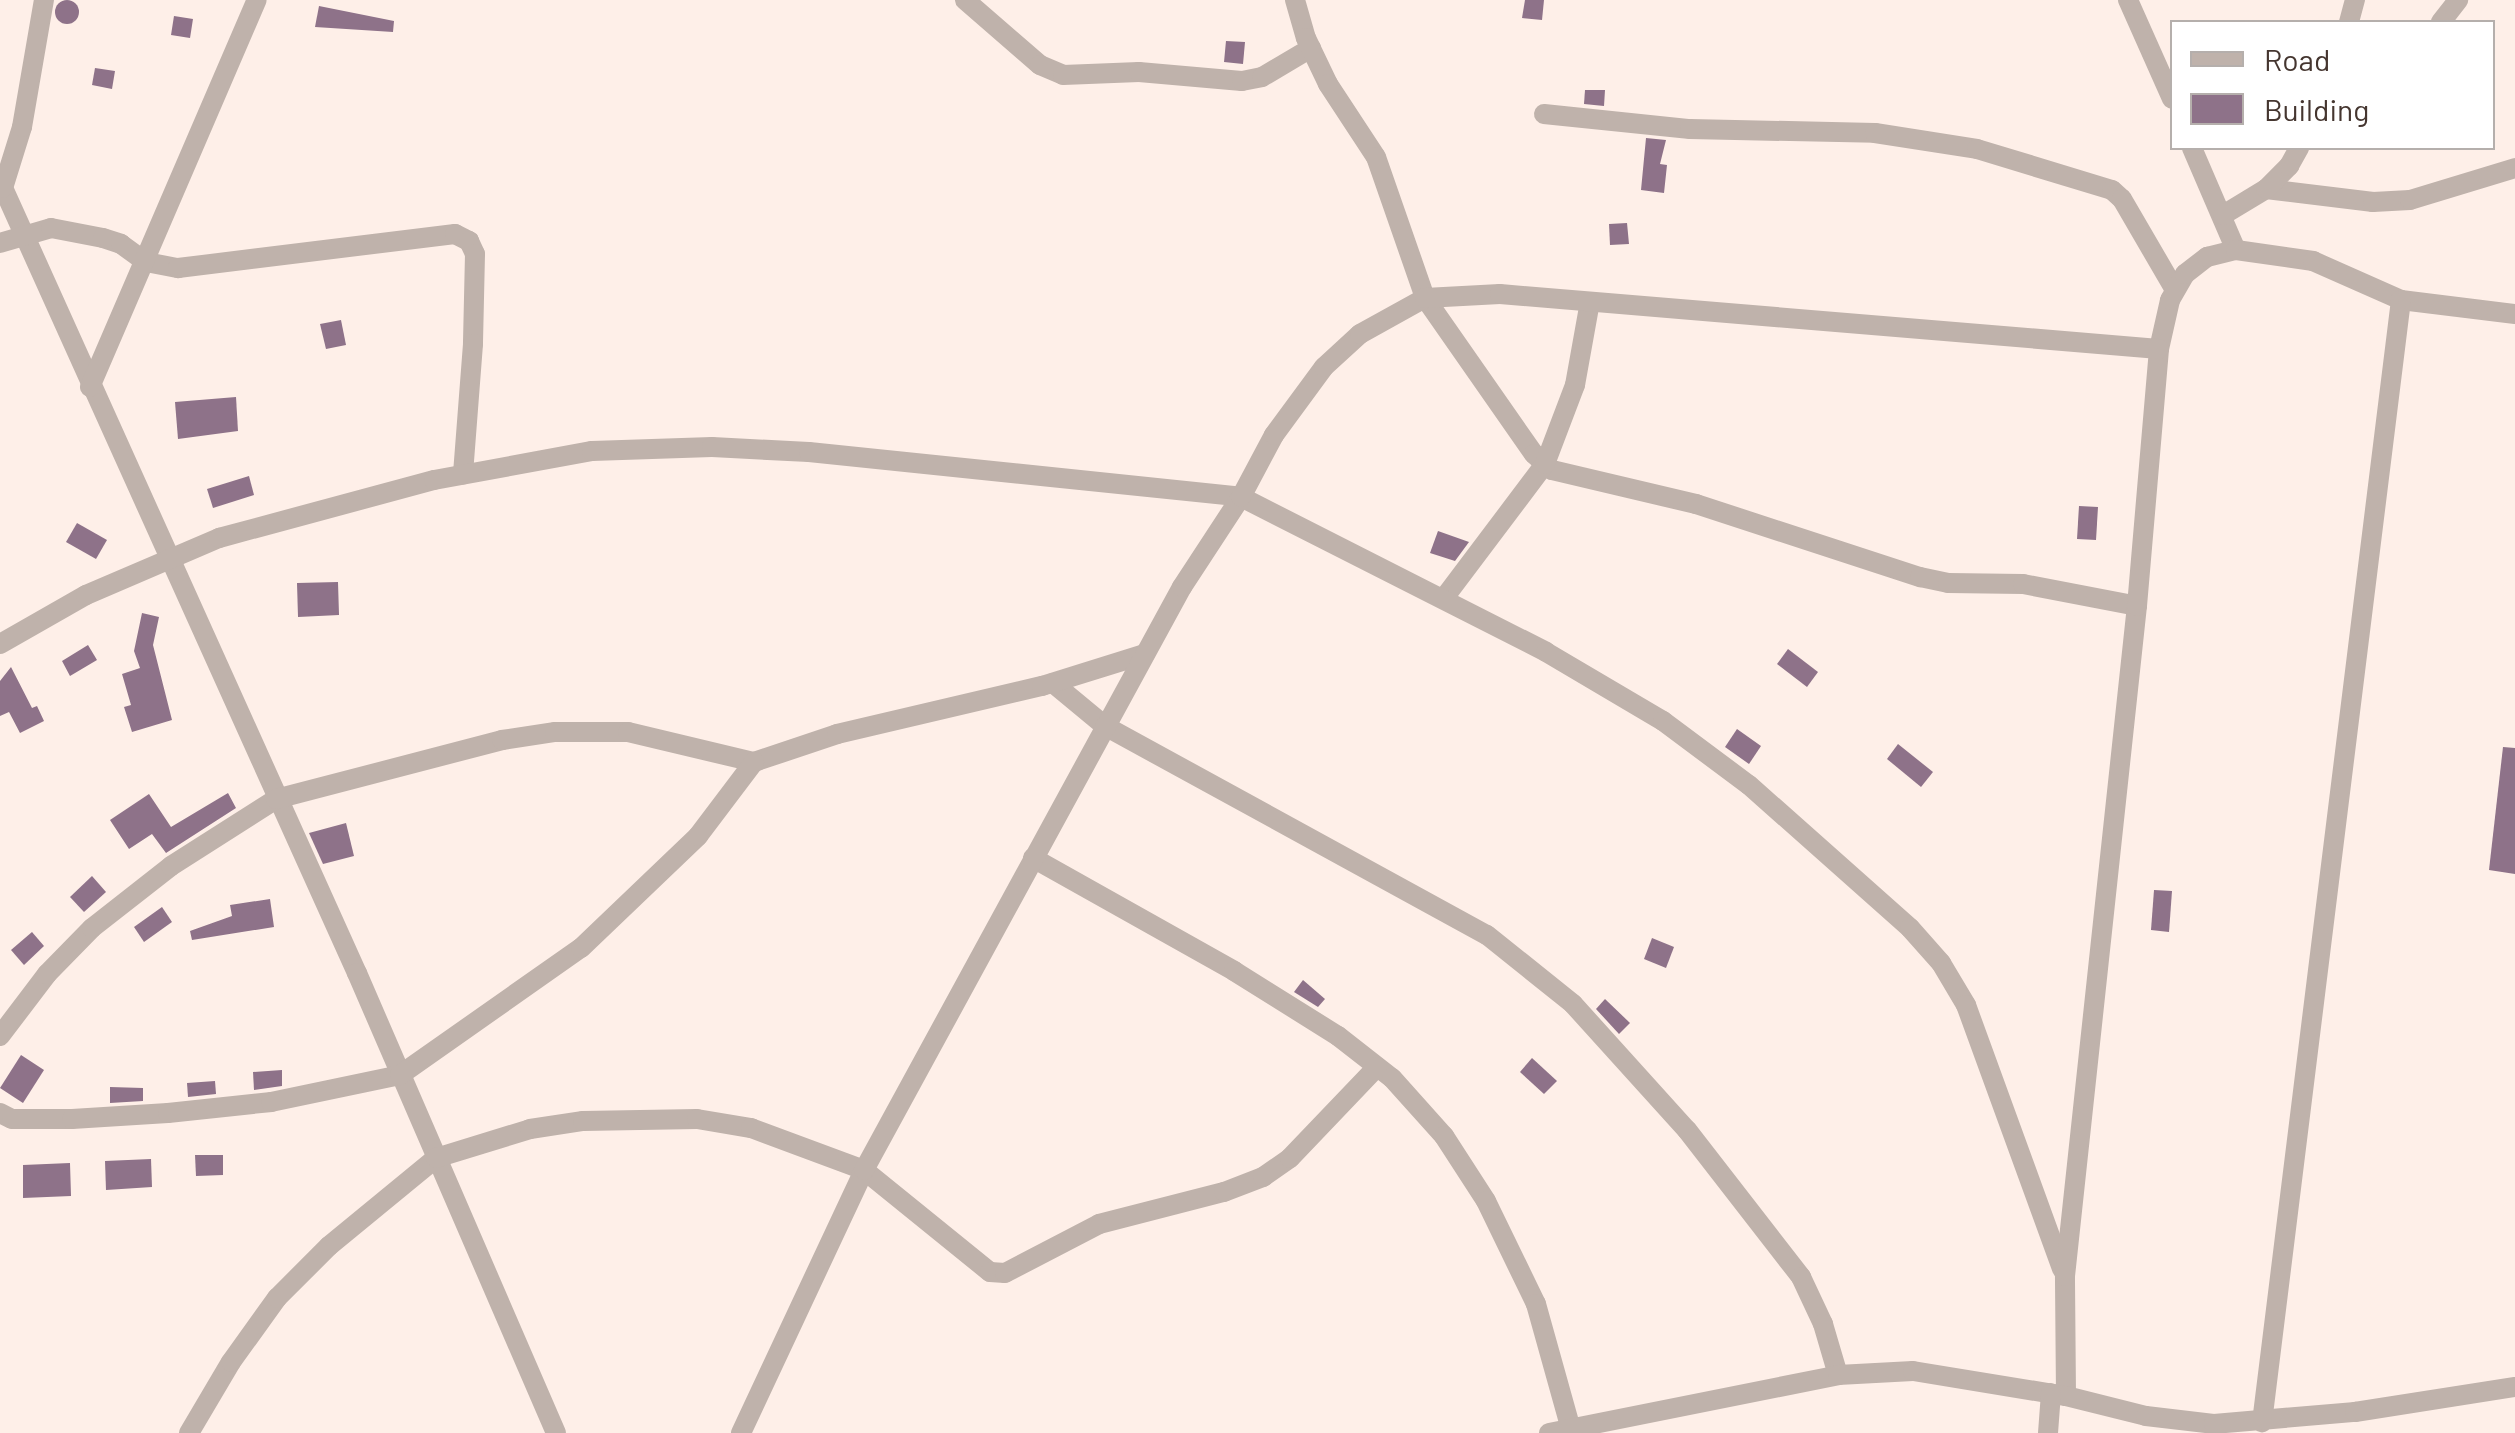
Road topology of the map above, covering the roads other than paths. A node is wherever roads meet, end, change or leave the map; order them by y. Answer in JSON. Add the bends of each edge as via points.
{"nodes":[{"id":1,"x":44,"y":0,"type":"edge"},
{"id":2,"x":257,"y":0,"type":"edge"},
{"id":3,"x":965,"y":0,"type":"edge"},
{"id":4,"x":1295,"y":0,"type":"edge"},
{"id":5,"x":2128,"y":0,"type":"edge"},
{"id":6,"x":2458,"y":0,"type":"edge"},
{"id":7,"x":2442,"y":20,"type":"edge"},
{"id":8,"x":1311,"y":48,"type":"junction"},
{"id":9,"x":2170,"y":94,"type":"edge"},
{"id":10,"x":1544,"y":114,"type":"dead end"},
{"id":11,"x":2193,"y":150,"type":"edge"},
{"id":12,"x":2299,"y":150,"type":"edge"},
{"id":13,"x":2515,"y":168,"type":"edge"},
{"id":14,"x":2,"y":184,"type":"edge"},
{"id":15,"x":2266,"y":188,"type":"junction"},
{"id":16,"x":2223,"y":216,"type":"junction"},
{"id":17,"x":23,"y":236,"type":"junction"},
{"id":18,"x":0,"y":243,"type":"edge"},
{"id":19,"x":2236,"y":250,"type":"junction"},
{"id":20,"x":146,"y":262,"type":"junction"},
{"id":21,"x":2175,"y":290,"type":"junction"},
{"id":22,"x":1424,"y":298,"type":"junction"},
{"id":23,"x":2401,"y":300,"type":"junction"},
{"id":24,"x":1590,"y":302,"type":"junction"},
{"id":25,"x":2515,"y":314,"type":"edge"},
{"id":26,"x":2159,"y":349,"type":"junction"},
{"id":27,"x":90,"y":387,"type":"junction"},
{"id":28,"x":1545,"y":464,"type":"junction"},
{"id":29,"x":463,"y":475,"type":"junction"},
{"id":30,"x":1241,"y":497,"type":"junction"},
{"id":31,"x":169,"y":558,"type":"junction"},
{"id":32,"x":1444,"y":598,"type":"junction"},
{"id":33,"x":2137,"y":606,"type":"junction"},
{"id":34,"x":0,"y":644,"type":"edge"},
{"id":35,"x":1145,"y":654,"type":"junction"},
{"id":36,"x":1053,"y":683,"type":"junction"},
{"id":37,"x":1105,"y":726,"type":"junction"},
{"id":38,"x":754,"y":762,"type":"junction"},
{"id":39,"x":276,"y":799,"type":"junction"},
{"id":40,"x":1033,"y":858,"type":"junction"},
{"id":41,"x":0,"y":1036,"type":"edge"},
{"id":42,"x":1378,"y":1067,"type":"junction"},
{"id":43,"x":400,"y":1074,"type":"junction"},
{"id":44,"x":0,"y":1113,"type":"edge"},
{"id":45,"x":436,"y":1158,"type":"junction"},
{"id":46,"x":864,"y":1170,"type":"junction"},
{"id":47,"x":2065,"y":1276,"type":"junction"},
{"id":48,"x":1838,"y":1375,"type":"junction"},
{"id":49,"x":2515,"y":1387,"type":"edge"},
{"id":50,"x":2059,"y":1395,"type":"junction"},
{"id":51,"x":2262,"y":1422,"type":"junction"},
{"id":52,"x":1571,"y":1429,"type":"junction"},
{"id":53,"x":189,"y":1433,"type":"edge"},
{"id":54,"x":556,"y":1433,"type":"edge"},
{"id":55,"x":741,"y":1433,"type":"edge"},
{"id":56,"x":1549,"y":1433,"type":"edge"},
{"id":57,"x":2048,"y":1433,"type":"edge"}],
"edges":[{"from":1,"to":14,"type":"street","via":[[22,127]]},
{"from":2,"to":20,"type":"street"},
{"from":3,"to":8,"type":"street","via":[[1040,64],[1063,75],[1139,72],[1242,81],[1262,77]]},
{"from":4,"to":8,"type":"street"},
{"from":5,"to":9,"type":"street"},
{"from":6,"to":7,"type":"street"},
{"from":8,"to":22,"type":"street","via":[[1376,157]]},
{"from":10,"to":21,"type":"street","via":[[1690,129],[1875,133],[1977,149],[2112,190]]},
{"from":11,"to":16,"type":"street"},
{"from":12,"to":15,"type":"street"},
{"from":13,"to":15,"type":"street","via":[[2410,200],[2372,202]]},
{"from":14,"to":17,"type":"street"},
{"from":15,"to":16,"type":"street"},
{"from":16,"to":19,"type":"street"},
{"from":17,"to":18,"type":"street"},
{"from":17,"to":20,"type":"street","via":[[51,228],[104,238]]},
{"from":17,"to":27,"type":"street"},
{"from":19,"to":21,"type":"street","via":[[2207,257]]},
{"from":19,"to":23,"type":"street","via":[[2313,261]]},
{"from":20,"to":27,"type":"street"},
{"from":20,"to":29,"type":"street","via":[[178,268],[456,234],[470,241],[473,344]]},
{"from":21,"to":26,"type":"street"},
{"from":22,"to":24,"type":"street","via":[[1500,294]]},
{"from":22,"to":28,"type":"street"},
{"from":22,"to":30,"type":"street","via":[[1360,334],[1324,367],[1274,435]]},
{"from":23,"to":25,"type":"street"},
{"from":23,"to":51,"type":"street"},
{"from":24,"to":26,"type":"street"},
{"from":24,"to":28,"type":"street","via":[[1576,385]]},
{"from":26,"to":33,"type":"street"},
{"from":27,"to":31,"type":"street"},
{"from":28,"to":32,"type":"street"},
{"from":28,"to":33,"type":"street","via":[[1571,477],[1696,504],[1920,577],[2023,584]]},
{"from":29,"to":30,"type":"street","via":[[592,451],[712,447]]},
{"from":29,"to":31,"type":"street","via":[[306,513]]},
{"from":30,"to":32,"type":"street"},
{"from":30,"to":35,"type":"street"},
{"from":31,"to":34,"type":"street"},
{"from":31,"to":39,"type":"street"},
{"from":32,"to":47,"type":"street","via":[[1663,721],[1750,785],[1910,928],[1966,1005]]},
{"from":33,"to":47,"type":"street"},
{"from":35,"to":36,"type":"street"},
{"from":35,"to":37,"type":"street"},
{"from":36,"to":37,"type":"street"},
{"from":36,"to":38,"type":"street","via":[[885,721]]},
{"from":37,"to":40,"type":"street"},
{"from":37,"to":48,"type":"street","via":[[1487,934],[1573,1004],[1687,1130],[1801,1277]]},
{"from":38,"to":39,"type":"street","via":[[628,732],[554,732]]},
{"from":38,"to":43,"type":"street","via":[[698,836],[581,948]]},
{"from":39,"to":41,"type":"street","via":[[171,866],[92,928]]},
{"from":39,"to":43,"type":"street"},
{"from":40,"to":42,"type":"street","via":[[1234,970]]},
{"from":40,"to":46,"type":"street"},
{"from":42,"to":46,"type":"street","via":[[1263,1177],[1099,1224],[1004,1273],[990,1272]]},
{"from":42,"to":52,"type":"street","via":[[1444,1136],[1486,1201],[1536,1304]]},
{"from":43,"to":44,"type":"street","via":[[270,1102],[168,1113],[72,1119]]},
{"from":43,"to":45,"type":"street"},
{"from":45,"to":46,"type":"street","via":[[530,1129],[697,1119],[751,1128]]},
{"from":45,"to":53,"type":"street","via":[[277,1298]]},
{"from":45,"to":54,"type":"street"},
{"from":46,"to":55,"type":"street"},
{"from":47,"to":50,"type":"street"},
{"from":48,"to":50,"type":"street","via":[[1914,1371]]},
{"from":48,"to":52,"type":"street"},
{"from":49,"to":51,"type":"street"},
{"from":50,"to":51,"type":"street","via":[[2146,1416]]},
{"from":50,"to":57,"type":"street"},
{"from":52,"to":56,"type":"street"}]}
